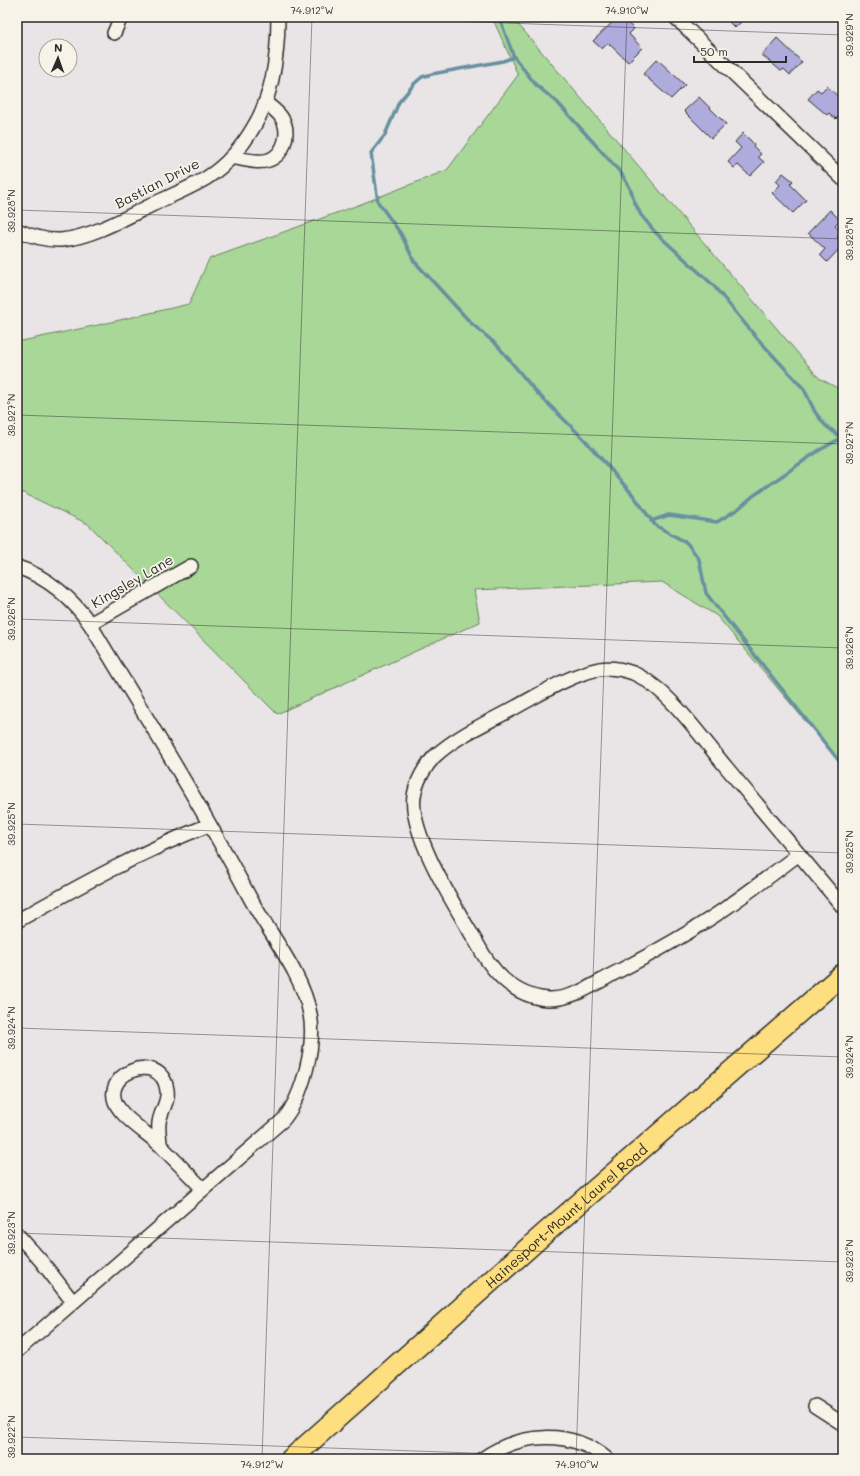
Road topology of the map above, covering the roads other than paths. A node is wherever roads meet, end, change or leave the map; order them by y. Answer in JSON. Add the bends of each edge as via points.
{"nodes":[{"id":1,"x":121,"y":17,"type":"edge"},
{"id":2,"x":278,"y":17,"type":"edge"},
{"id":3,"x":675,"y":17,"type":"edge"},
{"id":4,"x":114,"y":33,"type":"dead end"},
{"id":5,"x":264,"y":102,"type":"junction"},
{"id":6,"x":231,"y":157,"type":"junction"},
{"id":7,"x":843,"y":179,"type":"edge"},
{"id":8,"x":17,"y":230,"type":"edge"},
{"id":9,"x":191,"y":566,"type":"dead end"},
{"id":10,"x":17,"y":567,"type":"edge"},
{"id":11,"x":90,"y":624,"type":"junction"},
{"id":12,"x":209,"y":824,"type":"junction"},
{"id":13,"x":799,"y":854,"type":"junction"},
{"id":14,"x":843,"y":907,"type":"edge"},
{"id":15,"x":17,"y":921,"type":"edge"},
{"id":16,"x":843,"y":974,"type":"edge"},
{"id":17,"x":160,"y":1145,"type":"junction"},
{"id":18,"x":203,"y":1189,"type":"junction"},
{"id":19,"x":17,"y":1234,"type":"edge"},
{"id":20,"x":73,"y":1302,"type":"junction"},
{"id":21,"x":17,"y":1351,"type":"edge"},
{"id":22,"x":815,"y":1406,"type":"dead end"},
{"id":23,"x":843,"y":1424,"type":"edge"},
{"id":24,"x":291,"y":1459,"type":"edge"},
{"id":25,"x":482,"y":1459,"type":"edge"},
{"id":26,"x":607,"y":1459,"type":"edge"}],
"edges":[{"from":1,"to":4,"type":"street"},
{"from":2,"to":5,"type":"street","name":"Bastian Drive","via":[[275,64]]},
{"from":3,"to":7,"type":"street"},
{"from":5,"to":6,"type":"street","name":"Bastian Drive","via":[[254,127]]},
{"from":5,"to":6,"type":"street","via":[[284,122],[286,138],[283,147],[268,160],[251,161]]},
{"from":6,"to":8,"type":"street","name":"Bastian Drive","via":[[208,177],[94,232],[61,240],[45,239]]},
{"from":9,"to":11,"type":"street","name":"Kingsley Lane"},
{"from":10,"to":11,"type":"street","via":[[59,590],[78,607]]},
{"from":11,"to":12,"type":"street"},
{"from":12,"to":15,"type":"street","via":[[96,878]]},
{"from":12,"to":18,"type":"street","via":[[300,986],[310,1013],[311,1040],[302,1086],[287,1116]]},
{"from":13,"to":13,"type":"street","via":[[670,700],[647,681],[617,669],[601,669],[568,680],[458,739],[429,764],[418,782],[414,796],[414,811],[422,841],[483,954],[504,981],[518,990],[549,999],[580,992],[628,967],[723,910]]},
{"from":13,"to":14,"type":"street"},
{"from":16,"to":24,"type":"main road","name":"Hainesport-Mount Laurel Road","via":[[555,1224]]},
{"from":17,"to":17,"type":"street","via":[[159,1123],[167,1099],[164,1082],[159,1075],[144,1068],[127,1072],[116,1085],[116,1102],[120,1110]]},
{"from":17,"to":18,"type":"street"},
{"from":18,"to":20,"type":"street"},
{"from":19,"to":20,"type":"street"},
{"from":20,"to":21,"type":"street"},
{"from":22,"to":23,"type":"street"},
{"from":25,"to":26,"type":"street","via":[[512,1442],[550,1437],[581,1444]]}]}
